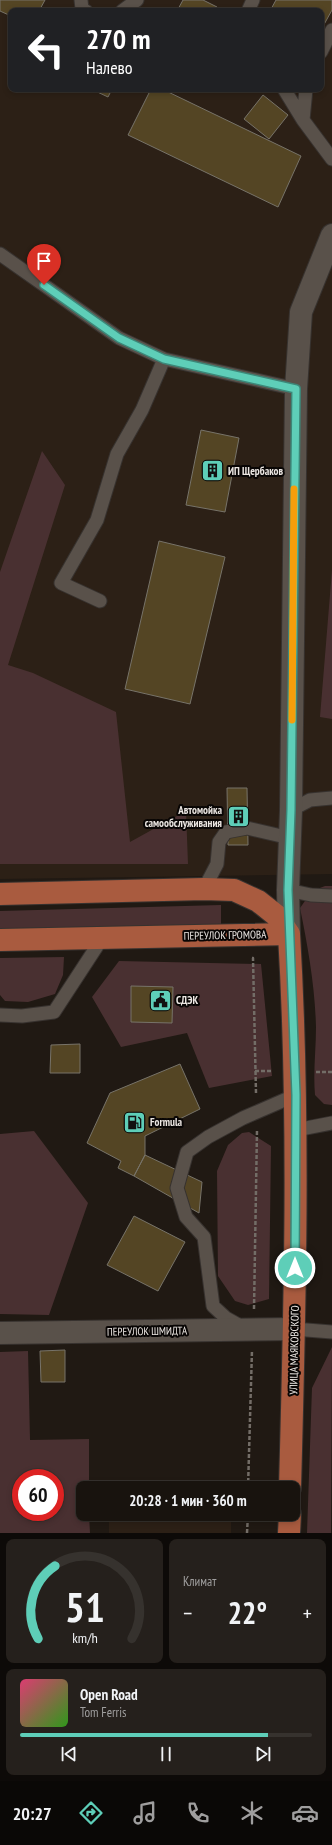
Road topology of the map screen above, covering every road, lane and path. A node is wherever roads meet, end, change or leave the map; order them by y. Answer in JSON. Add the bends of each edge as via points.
{"nodes":[{"id":1,"x":137,"y":0,"type":"edge"},
{"id":2,"x":126,"y":8,"type":"edge"},
{"id":3,"x":332,"y":30,"type":"edge"},
{"id":4,"x":324,"y":46,"type":"edge"},
{"id":5,"x":286,"y":92,"type":"edge"},
{"id":6,"x":306,"y":92,"type":"edge"},
{"id":7,"x":303,"y":120,"type":"junction"},
{"id":8,"x":332,"y":159,"type":"edge"},
{"id":9,"x":332,"y":235,"type":"edge"},
{"id":10,"x":0,"y":254,"type":"edge"},
{"id":11,"x":164,"y":359,"type":"junction"},
{"id":12,"x":296,"y":389,"type":"junction"},
{"id":13,"x":100,"y":601,"type":"dead end"},
{"id":14,"x":332,"y":798,"type":"edge"},
{"id":15,"x":291,"y":810,"type":"junction"},
{"id":16,"x":290,"y":838,"type":"junction"},
{"id":17,"x":204,"y":889,"type":"junction"},
{"id":18,"x":288,"y":890,"type":"junction"},
{"id":19,"x":0,"y":894,"type":"edge"},
{"id":20,"x":332,"y":896,"type":"edge"},
{"id":21,"x":289,"y":934,"type":"junction"},
{"id":22,"x":236,"y":935,"type":"junction"},
{"id":23,"x":103,"y":937,"type":"junction"},
{"id":24,"x":0,"y":940,"type":"edge"},
{"id":25,"x":0,"y":1015,"type":"edge"},
{"id":26,"x":296,"y":1095,"type":"junction"},
{"id":27,"x":256,"y":1112,"type":"junction"},
{"id":28,"x":332,"y":1123,"type":"edge"},
{"id":29,"x":296,"y":1130,"type":"junction"},
{"id":30,"x":249,"y":1329,"type":"junction"},
{"id":31,"x":294,"y":1329,"type":"junction"},
{"id":32,"x":332,"y":1332,"type":"edge"},
{"id":33,"x":0,"y":1333,"type":"edge"},
{"id":34,"x":248,"y":1481,"type":"edge"},
{"id":35,"x":290,"y":1481,"type":"edge"},
{"id":36,"x":248,"y":1521,"type":"edge"},
{"id":37,"x":290,"y":1521,"type":"edge"},
{"id":38,"x":247,"y":1533,"type":"edge"},
{"id":39,"x":289,"y":1533,"type":"edge"}],
"edges":[{"from":1,"to":2,"type":"lane"},
{"from":3,"to":4,"type":"lane"},
{"from":5,"to":7,"type":"lane"},
{"from":6,"to":7,"type":"lane"},
{"from":7,"to":8,"type":"lane"},
{"from":9,"to":12,"type":"street","name":"УЛИЦА МАЯКОВСКОГО","via":[[301,312]]},
{"from":10,"to":11,"type":"lane","via":[[119,338]]},
{"from":11,"to":12,"type":"lane"},
{"from":11,"to":13,"type":"lane","via":[[142,410],[117,454],[97,520],[61,583]]},
{"from":12,"to":15,"type":"street","name":"УЛИЦА МАЯКОВСКОГО"},
{"from":14,"to":15,"type":"lane","via":[[310,800]]},
{"from":15,"to":16,"type":"street","name":"УЛИЦА МАЯКОВСКОГО"},
{"from":16,"to":17,"type":"lane","via":[[247,828],[226,832],[219,842],[217,864]]},
{"from":16,"to":18,"type":"street","name":"УЛИЦА МАЯКОВСКОГО"},
{"from":17,"to":19,"type":"main road","name":"ПЕРЕУЛОК ГРОМОВА"},
{"from":17,"to":21,"type":"main road","name":"ПЕРЕУЛОК ГРОМОВА","via":[[234,890],[258,901],[277,916]]},
{"from":18,"to":20,"type":"lane"},
{"from":18,"to":21,"type":"street","name":"УЛИЦА МАЯКОВСКОГО"},
{"from":21,"to":22,"type":"main road","name":"ПЕРЕУЛОК ГРОМОВА"},
{"from":21,"to":26,"type":"main road","name":"УЛИЦА МАЯКОВСКОГО"},
{"from":22,"to":23,"type":"main road","name":"ПЕРЕУЛОК ГРОМОВА"},
{"from":22,"to":27,"type":"path","via":[[238,959],[253,958]]},
{"from":23,"to":24,"type":"main road","name":"ПЕРЕУЛОК ГРОМОВА"},
{"from":23,"to":25,"type":"lane","via":[[54,1012],[22,1016]]},
{"from":26,"to":27,"type":"lane"},
{"from":26,"to":29,"type":"main road","name":"УЛИЦА МАЯКОВСКОГО"},
{"from":27,"to":30,"type":"path","via":[[255,1287]]},
{"from":27,"to":30,"type":"lane","via":[[208,1137],[188,1152],[177,1188],[186,1217],[204,1237],[212,1306],[226,1318]]},
{"from":28,"to":29,"type":"lane"},
{"from":29,"to":31,"type":"main road","name":"УЛИЦА МАЯКОВСКОГО"},
{"from":30,"to":31,"type":"street","name":"ПЕРЕУЛОК ШМИДТА"},
{"from":30,"to":33,"type":"street","name":"ПЕРЕУЛОК ШМИДТА"},
{"from":30,"to":34,"type":"path"},
{"from":31,"to":32,"type":"lane"},
{"from":31,"to":35,"type":"main road","name":"УЛИЦА МАЯКОВСКОГО"},
{"from":36,"to":38,"type":"path"},
{"from":37,"to":39,"type":"main road"}]}
